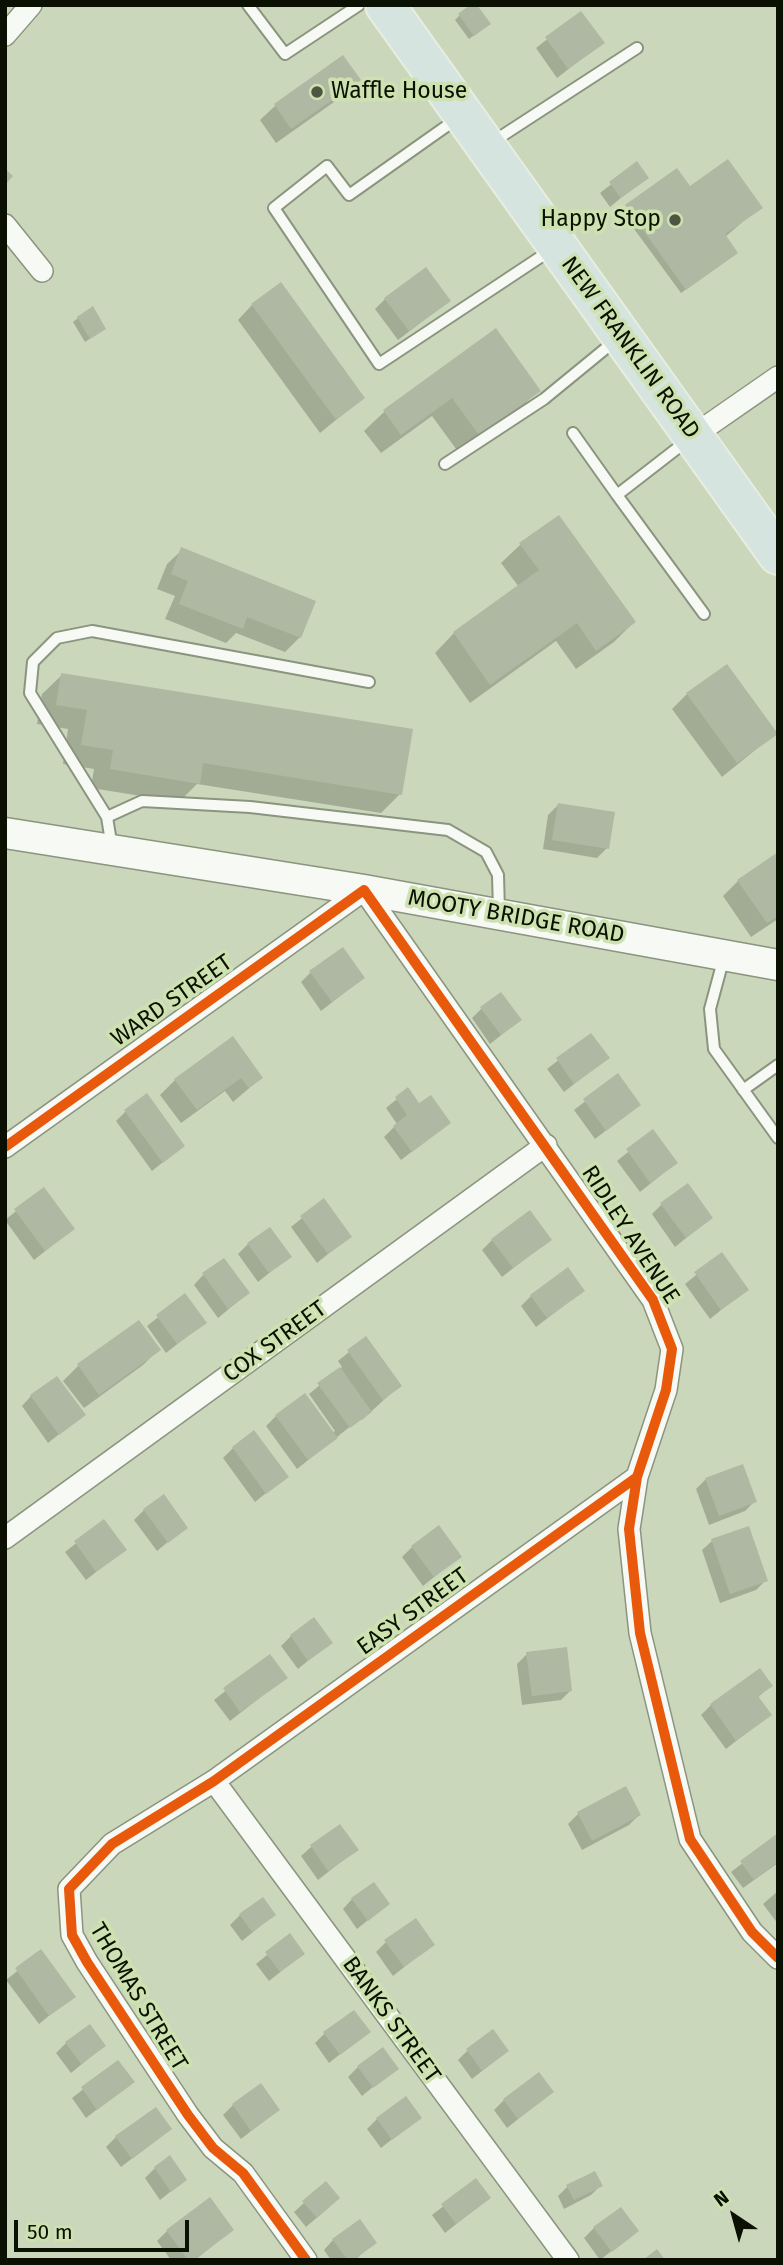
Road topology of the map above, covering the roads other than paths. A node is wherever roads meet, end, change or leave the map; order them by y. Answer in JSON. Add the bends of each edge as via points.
{"nodes":[{"id":1,"x":31,"y":5,"type":"edge"},
{"id":2,"x":248,"y":5,"type":"edge"},
{"id":3,"x":359,"y":5,"type":"edge"},
{"id":4,"x":385,"y":5,"type":"edge"},
{"id":5,"x":5,"y":35,"type":"edge"},
{"id":6,"x":637,"y":48,"type":"dead end"},
{"id":7,"x":463,"y":114,"type":"junction"},
{"id":8,"x":485,"y":146,"type":"junction"},
{"id":9,"x":5,"y":225,"type":"edge"},
{"id":10,"x":557,"y":246,"type":"junction"},
{"id":11,"x":42,"y":271,"type":"dead end"},
{"id":12,"x":621,"y":335,"type":"junction"},
{"id":13,"x":778,"y":377,"type":"edge"},
{"id":14,"x":573,"y":433,"type":"dead end"},
{"id":15,"x":693,"y":436,"type":"junction"},
{"id":16,"x":445,"y":464,"type":"dead end"},
{"id":17,"x":617,"y":495,"type":"junction"},
{"id":18,"x":778,"y":555,"type":"edge"},
{"id":19,"x":704,"y":614,"type":"dead end"},
{"id":20,"x":369,"y":682,"type":"dead end"},
{"id":21,"x":107,"y":817,"type":"junction"},
{"id":22,"x":5,"y":833,"type":"edge"},
{"id":23,"x":113,"y":850,"type":"junction"},
{"id":24,"x":364,"y":890,"type":"junction"},
{"id":25,"x":499,"y":914,"type":"junction"},
{"id":26,"x":724,"y":955,"type":"junction"},
{"id":27,"x":778,"y":965,"type":"edge"},
{"id":28,"x":778,"y":1065,"type":"edge"},
{"id":29,"x":743,"y":1090,"type":"junction"},
{"id":30,"x":778,"y":1138,"type":"edge"},
{"id":31,"x":546,"y":1145,"type":"junction"},
{"id":32,"x":5,"y":1147,"type":"edge"},
{"id":33,"x":636,"y":1477,"type":"junction"},
{"id":34,"x":5,"y":1538,"type":"edge"},
{"id":35,"x":214,"y":1781,"type":"junction"},
{"id":36,"x":778,"y":1958,"type":"edge"},
{"id":37,"x":306,"y":2260,"type":"edge"},
{"id":38,"x":568,"y":2260,"type":"edge"}],
"edges":[{"from":1,"to":5,"type":"street"},
{"from":2,"to":3,"type":"lane","via":[[285,54]]},
{"from":4,"to":7,"type":"highway","name":"NEW FRANKLIN ROAD"},
{"from":6,"to":8,"type":"lane"},
{"from":7,"to":8,"type":"highway","name":"NEW FRANKLIN ROAD"},
{"from":7,"to":10,"type":"lane","via":[[349,195],[327,166],[274,208],[379,364]]},
{"from":8,"to":10,"type":"highway","name":"NEW FRANKLIN ROAD"},
{"from":9,"to":11,"type":"street"},
{"from":10,"to":12,"type":"highway","name":"NEW FRANKLIN ROAD"},
{"from":12,"to":15,"type":"highway","name":"NEW FRANKLIN ROAD"},
{"from":12,"to":16,"type":"lane","via":[[544,399]]},
{"from":13,"to":15,"type":"street"},
{"from":14,"to":17,"type":"lane"},
{"from":15,"to":17,"type":"lane"},
{"from":15,"to":18,"type":"highway","name":"NEW FRANKLIN ROAD"},
{"from":17,"to":19,"type":"lane"},
{"from":20,"to":21,"type":"lane","via":[[93,631],[57,638],[33,662],[30,693]]},
{"from":21,"to":23,"type":"lane"},
{"from":21,"to":25,"type":"lane","via":[[142,801],[250,807],[448,830],[486,852],[498,874]]},
{"from":22,"to":23,"type":"street","name":"MOOTY BRIDGE ROAD"},
{"from":23,"to":24,"type":"street","name":"MOOTY BRIDGE ROAD"},
{"from":24,"to":25,"type":"street","name":"MOOTY BRIDGE ROAD"},
{"from":24,"to":31,"type":"street","name":"RIDLEY AVENUE"},
{"from":24,"to":32,"type":"street","name":"WARD STREET"},
{"from":25,"to":26,"type":"street","name":"MOOTY BRIDGE ROAD"},
{"from":26,"to":27,"type":"street","name":"MOOTY BRIDGE ROAD"},
{"from":26,"to":29,"type":"lane","via":[[710,1009],[710,1030],[714,1049]]},
{"from":28,"to":29,"type":"lane"},
{"from":29,"to":30,"type":"lane"},
{"from":31,"to":33,"type":"street","name":"RIDLEY AVENUE","via":[[653,1300],[672,1349],[666,1390]]},
{"from":31,"to":34,"type":"street","name":"COX STREET"},
{"from":33,"to":35,"type":"street","name":"EASY STREET"},
{"from":33,"to":36,"type":"street","name":"RIDLEY AVENUE","via":[[629,1529],[640,1633],[690,1839],[752,1932]]},
{"from":35,"to":37,"type":"street","name":"THOMAS STREET","via":[[112,1844],[69,1889],[72,1935],[188,2115],[213,2148],[243,2173]]},
{"from":35,"to":38,"type":"street","name":"BANKS STREET"}]}
